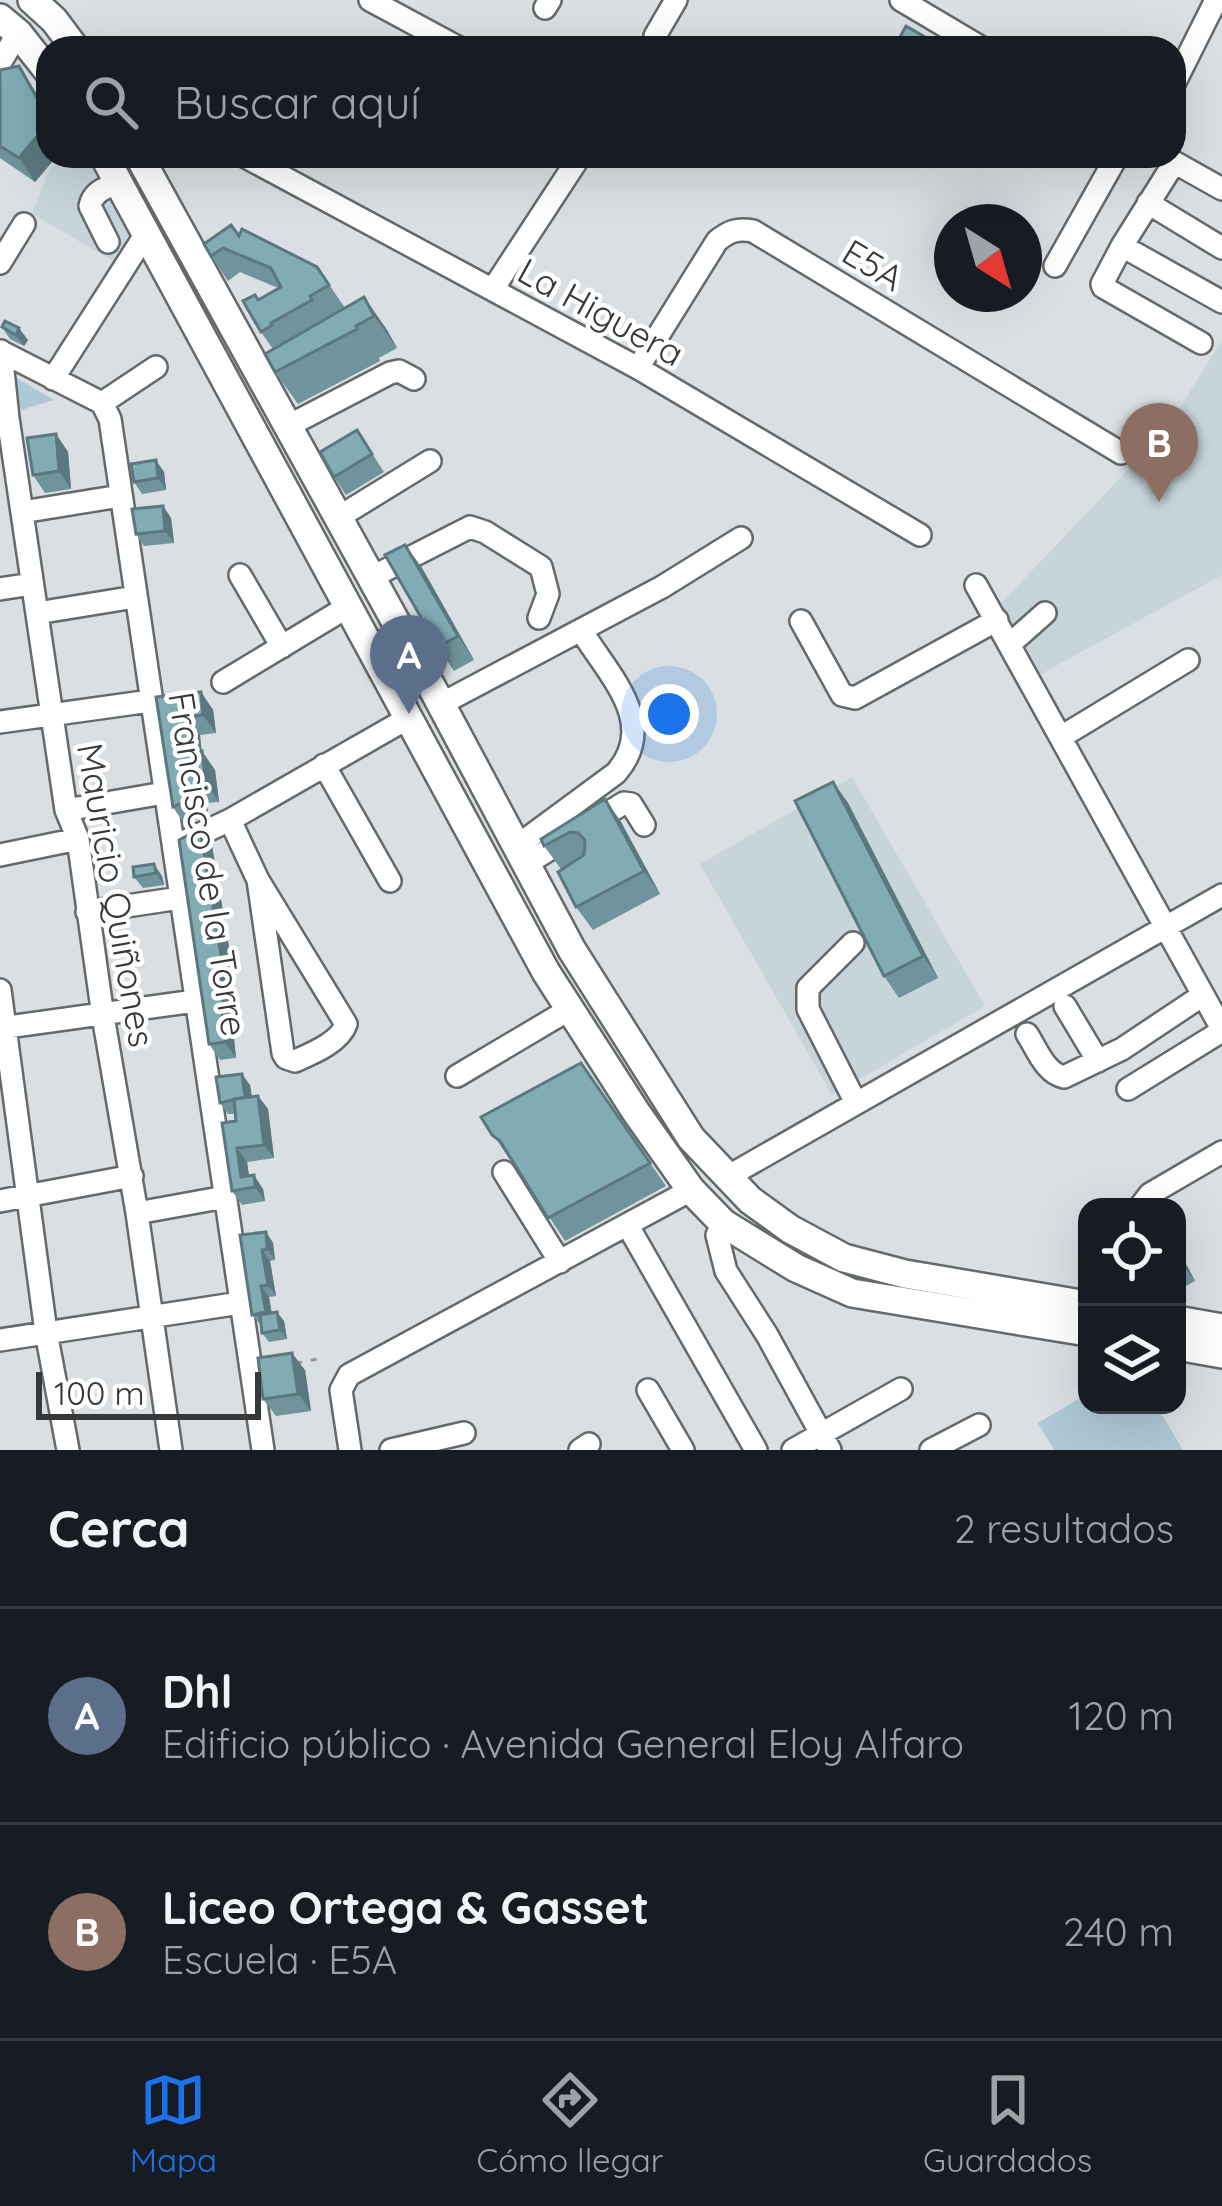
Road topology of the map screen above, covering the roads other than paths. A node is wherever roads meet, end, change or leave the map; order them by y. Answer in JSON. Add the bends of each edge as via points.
{"nodes":[{"id":1,"x":32,"y":0,"type":"edge"},
{"id":2,"x":370,"y":0,"type":"edge"},
{"id":3,"x":676,"y":0,"type":"edge"},
{"id":4,"x":901,"y":0,"type":"edge"},
{"id":5,"x":1216,"y":0,"type":"edge"},
{"id":6,"x":9,"y":25,"type":"edge"},
{"id":7,"x":66,"y":36,"type":"edge"},
{"id":8,"x":437,"y":36,"type":"edge"},
{"id":9,"x":655,"y":36,"type":"dead end"},
{"id":10,"x":962,"y":36,"type":"edge"},
{"id":11,"x":36,"y":57,"type":"edge"},
{"id":12,"x":1186,"y":60,"type":"edge"},
{"id":13,"x":0,"y":63,"type":"edge"},
{"id":14,"x":111,"y":168,"type":"edge"},
{"id":15,"x":153,"y":168,"type":"edge"},
{"id":16,"x":266,"y":168,"type":"edge"},
{"id":17,"x":572,"y":168,"type":"edge"},
{"id":18,"x":1110,"y":168,"type":"edge"},
{"id":19,"x":1164,"y":168,"type":"edge"},
{"id":20,"x":1183,"y":168,"type":"edge"},
{"id":21,"x":119,"y":182,"type":"junction"},
{"id":22,"x":1222,"y":188,"type":"edge"},
{"id":23,"x":1148,"y":203,"type":"junction"},
{"id":24,"x":23,"y":224,"type":"dead end"},
{"id":25,"x":147,"y":232,"type":"junction"},
{"id":26,"x":108,"y":242,"type":"dead end"},
{"id":27,"x":1121,"y":246,"type":"junction"},
{"id":28,"x":1222,"y":248,"type":"edge"},
{"id":29,"x":0,"y":263,"type":"edge"},
{"id":30,"x":1055,"y":266,"type":"dead end"},
{"id":31,"x":493,"y":289,"type":"junction"},
{"id":32,"x":1222,"y":302,"type":"edge"},
{"id":33,"x":1202,"y":344,"type":"dead end"},
{"id":34,"x":0,"y":351,"type":"edge"},
{"id":35,"x":156,"y":367,"type":"dead end"},
{"id":36,"x":638,"y":368,"type":"junction"},
{"id":37,"x":53,"y":379,"type":"junction"},
{"id":38,"x":414,"y":379,"type":"dead end"},
{"id":39,"x":102,"y":403,"type":"junction"},
{"id":40,"x":4,"y":418,"type":"edge"},
{"id":41,"x":288,"y":426,"type":"junction"},
{"id":42,"x":1121,"y":453,"type":"dead end"},
{"id":43,"x":430,"y":461,"type":"dead end"},
{"id":44,"x":120,"y":496,"type":"junction"},
{"id":45,"x":22,"y":512,"type":"junction"},
{"id":46,"x":339,"y":517,"type":"junction"},
{"id":47,"x":920,"y":536,"type":"dead end"},
{"id":48,"x":740,"y":538,"type":"dead end"},
{"id":49,"x":239,"y":574,"type":"dead end"},
{"id":50,"x":372,"y":577,"type":"junction"},
{"id":51,"x":32,"y":584,"type":"junction"},
{"id":52,"x":976,"y":585,"type":"dead end"},
{"id":53,"x":0,"y":589,"type":"edge"},
{"id":54,"x":135,"y":597,"type":"junction"},
{"id":55,"x":350,"y":606,"type":"junction"},
{"id":56,"x":37,"y":613,"type":"junction"},
{"id":57,"x":1045,"y":613,"type":"dead end"},
{"id":58,"x":539,"y":618,"type":"dead end"},
{"id":59,"x":997,"y":620,"type":"junction"},
{"id":60,"x":801,"y":621,"type":"dead end"},
{"id":61,"x":581,"y":629,"type":"junction"},
{"id":62,"x":1010,"y":644,"type":"junction"},
{"id":63,"x":281,"y":647,"type":"junction"},
{"id":64,"x":1188,"y":660,"type":"dead end"},
{"id":65,"x":223,"y":682,"type":"dead end"},
{"id":66,"x":150,"y":700,"type":"junction"},
{"id":67,"x":441,"y":704,"type":"junction"},
{"id":68,"x":52,"y":715,"type":"junction"},
{"id":69,"x":410,"y":717,"type":"junction"},
{"id":70,"x":0,"y":722,"type":"edge"},
{"id":71,"x":1061,"y":737,"type":"junction"},
{"id":72,"x":324,"y":765,"type":"junction"},
{"id":73,"x":164,"y":793,"type":"junction"},
{"id":74,"x":66,"y":810,"type":"junction"},
{"id":75,"x":230,"y":820,"type":"junction"},
{"id":76,"x":644,"y":825,"type":"dead end"},
{"id":77,"x":78,"y":839,"type":"junction"},
{"id":78,"x":172,"y":848,"type":"junction"},
{"id":79,"x":522,"y":855,"type":"junction"},
{"id":80,"x":0,"y":856,"type":"edge"},
{"id":81,"x":258,"y":880,"type":"junction"},
{"id":82,"x":390,"y":881,"type":"dead end"},
{"id":83,"x":1222,"y":895,"type":"edge"},
{"id":84,"x":180,"y":898,"type":"junction"},
{"id":85,"x":88,"y":912,"type":"junction"},
{"id":86,"x":1165,"y":928,"type":"junction"},
{"id":87,"x":853,"y":943,"type":"dead end"},
{"id":88,"x":0,"y":990,"type":"edge"},
{"id":89,"x":1203,"y":995,"type":"junction"},
{"id":90,"x":195,"y":1000,"type":"junction"},
{"id":91,"x":1066,"y":1006,"type":"dead end"},
{"id":92,"x":570,"y":1009,"type":"junction"},
{"id":93,"x":103,"y":1016,"type":"junction"},
{"id":94,"x":3,"y":1028,"type":"edge"},
{"id":95,"x":1222,"y":1030,"type":"edge"},
{"id":96,"x":1027,"y":1034,"type":"dead end"},
{"id":97,"x":1098,"y":1061,"type":"junction"},
{"id":98,"x":457,"y":1076,"type":"dead end"},
{"id":99,"x":1128,"y":1089,"type":"dead end"},
{"id":100,"x":856,"y":1103,"type":"junction"},
{"id":101,"x":1222,"y":1152,"type":"edge"},
{"id":102,"x":504,"y":1172,"type":"edge"},
{"id":103,"x":132,"y":1176,"type":"junction"},
{"id":104,"x":727,"y":1178,"type":"junction"},
{"id":105,"x":692,"y":1190,"type":"junction"},
{"id":106,"x":28,"y":1196,"type":"junction"},
{"id":107,"x":224,"y":1197,"type":"junction"},
{"id":108,"x":1147,"y":1198,"type":"edge"},
{"id":109,"x":0,"y":1201,"type":"edge"},
{"id":110,"x":137,"y":1213,"type":"junction"},
{"id":111,"x":723,"y":1223,"type":"junction"},
{"id":112,"x":628,"y":1226,"type":"junction"},
{"id":113,"x":560,"y":1262,"type":"junction"},
{"id":114,"x":1078,"y":1303,"type":"edge"},
{"id":115,"x":240,"y":1304,"type":"junction"},
{"id":116,"x":151,"y":1317,"type":"junction"},
{"id":117,"x":1186,"y":1322,"type":"edge"},
{"id":118,"x":1222,"y":1328,"type":"edge"},
{"id":119,"x":1078,"y":1331,"type":"edge"},
{"id":120,"x":46,"y":1332,"type":"junction"},
{"id":121,"x":0,"y":1340,"type":"edge"},
{"id":122,"x":1186,"y":1348,"type":"edge"},
{"id":123,"x":1222,"y":1354,"type":"edge"},
{"id":124,"x":901,"y":1389,"type":"dead end"},
{"id":125,"x":648,"y":1390,"type":"dead end"},
{"id":126,"x":979,"y":1425,"type":"dead end"},
{"id":127,"x":464,"y":1433,"type":"dead end"},
{"id":128,"x":826,"y":1441,"type":"edge"},
{"id":129,"x":166,"y":1449,"type":"edge"},
{"id":130,"x":68,"y":1450,"type":"edge"},
{"id":131,"x":263,"y":1450,"type":"edge"},
{"id":132,"x":350,"y":1450,"type":"edge"},
{"id":133,"x":391,"y":1450,"type":"edge"},
{"id":134,"x":683,"y":1450,"type":"edge"},
{"id":135,"x":756,"y":1450,"type":"edge"},
{"id":136,"x":793,"y":1450,"type":"edge"},
{"id":137,"x":931,"y":1450,"type":"edge"}],
"edges":[{"from":1,"to":7,"type":"main road"},
{"from":2,"to":8,"type":"street"},
{"from":3,"to":9,"type":"street"},
{"from":4,"to":10,"type":"street"},
{"from":5,"to":12,"type":"street"},
{"from":6,"to":11,"type":"main road"},
{"from":6,"to":13,"type":"street"},
{"from":14,"to":21,"type":"main road"},
{"from":15,"to":41,"type":"main road","via":[[276,376]]},
{"from":16,"to":31,"type":"street","name":"La Higuera"},
{"from":17,"to":31,"type":"street"},
{"from":18,"to":30,"type":"street"},
{"from":19,"to":23,"type":"street"},
{"from":20,"to":22,"type":"street"},
{"from":21,"to":25,"type":"main road"},
{"from":21,"to":26,"type":"street","via":[[90,206]]},
{"from":23,"to":27,"type":"street"},
{"from":23,"to":28,"type":"street"},
{"from":24,"to":29,"type":"street"},
{"from":25,"to":37,"type":"street"},
{"from":25,"to":55,"type":"main road"},
{"from":27,"to":32,"type":"street"},
{"from":27,"to":33,"type":"street","via":[[1103,287]]},
{"from":31,"to":36,"type":"street","name":"La Higuera"},
{"from":34,"to":37,"type":"street"},
{"from":34,"to":40,"type":"street","name":"Mauricio Quiñones"},
{"from":35,"to":39,"type":"street"},
{"from":36,"to":42,"type":"street","name":"E5A","via":[[718,241],[744,229]]},
{"from":36,"to":47,"type":"street","name":"La Higuera"},
{"from":37,"to":39,"type":"street"},
{"from":38,"to":41,"type":"street","via":[[390,373]]},
{"from":39,"to":44,"type":"street","name":"Francisco de la Torre"},
{"from":40,"to":45,"type":"street","name":"Mauricio Quiñones"},
{"from":41,"to":46,"type":"main road"},
{"from":43,"to":46,"type":"street"},
{"from":44,"to":45,"type":"street"},
{"from":44,"to":54,"type":"street","name":"Francisco de la Torre"},
{"from":45,"to":51,"type":"street","name":"Mauricio Quiñones"},
{"from":46,"to":50,"type":"main road"},
{"from":48,"to":61,"type":"street"},
{"from":49,"to":63,"type":"street"},
{"from":50,"to":58,"type":"street","via":[[470,527],[541,567],[548,594]]},
{"from":50,"to":67,"type":"main road"},
{"from":51,"to":53,"type":"street"},
{"from":51,"to":56,"type":"street","name":"Mauricio Quiñones"},
{"from":52,"to":59,"type":"street"},
{"from":54,"to":56,"type":"street"},
{"from":54,"to":66,"type":"street","name":"Francisco de la Torre"},
{"from":55,"to":63,"type":"street"},
{"from":55,"to":69,"type":"main road"},
{"from":56,"to":68,"type":"street","name":"Mauricio Quiñones"},
{"from":57,"to":62,"type":"street"},
{"from":59,"to":60,"type":"street","via":[[855,698],[842,695]]},
{"from":59,"to":62,"type":"street"},
{"from":61,"to":67,"type":"street"},
{"from":61,"to":79,"type":"street","via":[[629,706],[632,744],[616,773]]},
{"from":62,"to":71,"type":"street"},
{"from":63,"to":65,"type":"street"},
{"from":64,"to":71,"type":"street"},
{"from":66,"to":68,"type":"street"},
{"from":66,"to":73,"type":"street","name":"Francisco de la Torre"},
{"from":67,"to":79,"type":"main road"},
{"from":68,"to":70,"type":"street"},
{"from":68,"to":74,"type":"street","name":"Mauricio Quiñones"},
{"from":69,"to":72,"type":"street"},
{"from":69,"to":92,"type":"main road"},
{"from":71,"to":86,"type":"street"},
{"from":72,"to":75,"type":"street"},
{"from":72,"to":82,"type":"street"},
{"from":73,"to":74,"type":"street"},
{"from":73,"to":78,"type":"street","name":"Francisco de la Torre"},
{"from":74,"to":77,"type":"street","name":"Mauricio Quiñones"},
{"from":75,"to":78,"type":"street"},
{"from":75,"to":81,"type":"street"},
{"from":76,"to":79,"type":"street","via":[[624,803]]},
{"from":77,"to":80,"type":"street"},
{"from":77,"to":85,"type":"street","name":"Mauricio Quiñones"},
{"from":78,"to":84,"type":"street","name":"Francisco de la Torre"},
{"from":79,"to":104,"type":"main road","via":[[554,891],[572,950],[663,1096]]},
{"from":81,"to":81,"type":"street","via":[[283,1053],[299,1060],[336,1039],[344,1018]]},
{"from":83,"to":86,"type":"street"},
{"from":84,"to":85,"type":"street"},
{"from":84,"to":90,"type":"street","name":"Francisco de la Torre"},
{"from":85,"to":93,"type":"street","name":"Mauricio Quiñones"},
{"from":86,"to":89,"type":"street"},
{"from":86,"to":100,"type":"street"},
{"from":87,"to":100,"type":"street","via":[[808,988],[808,1009]]},
{"from":88,"to":94,"type":"street"},
{"from":89,"to":95,"type":"street"},
{"from":89,"to":97,"type":"street"},
{"from":90,"to":93,"type":"street"},
{"from":90,"to":107,"type":"street","name":"Francisco de la Torre"},
{"from":91,"to":97,"type":"street"},
{"from":92,"to":98,"type":"street"},
{"from":92,"to":105,"type":"main road"},
{"from":93,"to":94,"type":"street"},
{"from":93,"to":103,"type":"street","name":"Mauricio Quiñones"},
{"from":94,"to":106,"type":"street"},
{"from":95,"to":99,"type":"street"},
{"from":96,"to":97,"type":"street","via":[[1056,1076]]},
{"from":100,"to":104,"type":"street"},
{"from":101,"to":108,"type":"street"},
{"from":102,"to":113,"type":"street"},
{"from":103,"to":106,"type":"street"},
{"from":103,"to":110,"type":"street","name":"Mauricio Quiñones"},
{"from":104,"to":114,"type":"main road","via":[[790,1229],[844,1258]]},
{"from":105,"to":111,"type":"main road"},
{"from":105,"to":112,"type":"street"},
{"from":106,"to":109,"type":"street"},
{"from":106,"to":120,"type":"street"},
{"from":107,"to":110,"type":"street"},
{"from":107,"to":115,"type":"street","name":"Francisco de la Torre"},
{"from":110,"to":116,"type":"street","name":"Mauricio Quiñones"},
{"from":111,"to":119,"type":"main road","via":[[852,1293]]},
{"from":111,"to":128,"type":"street","via":[[717,1234],[726,1270]]},
{"from":112,"to":113,"type":"street"},
{"from":112,"to":135,"type":"street"},
{"from":113,"to":132,"type":"street","via":[[349,1375],[341,1390]]},
{"from":115,"to":116,"type":"street"},
{"from":115,"to":131,"type":"street","name":"Francisco de la Torre"},
{"from":116,"to":120,"type":"street"},
{"from":116,"to":129,"type":"street","name":"Mauricio Quiñones"},
{"from":117,"to":118,"type":"main road"},
{"from":120,"to":121,"type":"street"},
{"from":120,"to":130,"type":"street"},
{"from":122,"to":123,"type":"main road"},
{"from":124,"to":128,"type":"street"},
{"from":125,"to":134,"type":"street"},
{"from":126,"to":137,"type":"street"},
{"from":127,"to":133,"type":"street"},
{"from":128,"to":136,"type":"street"}]}
